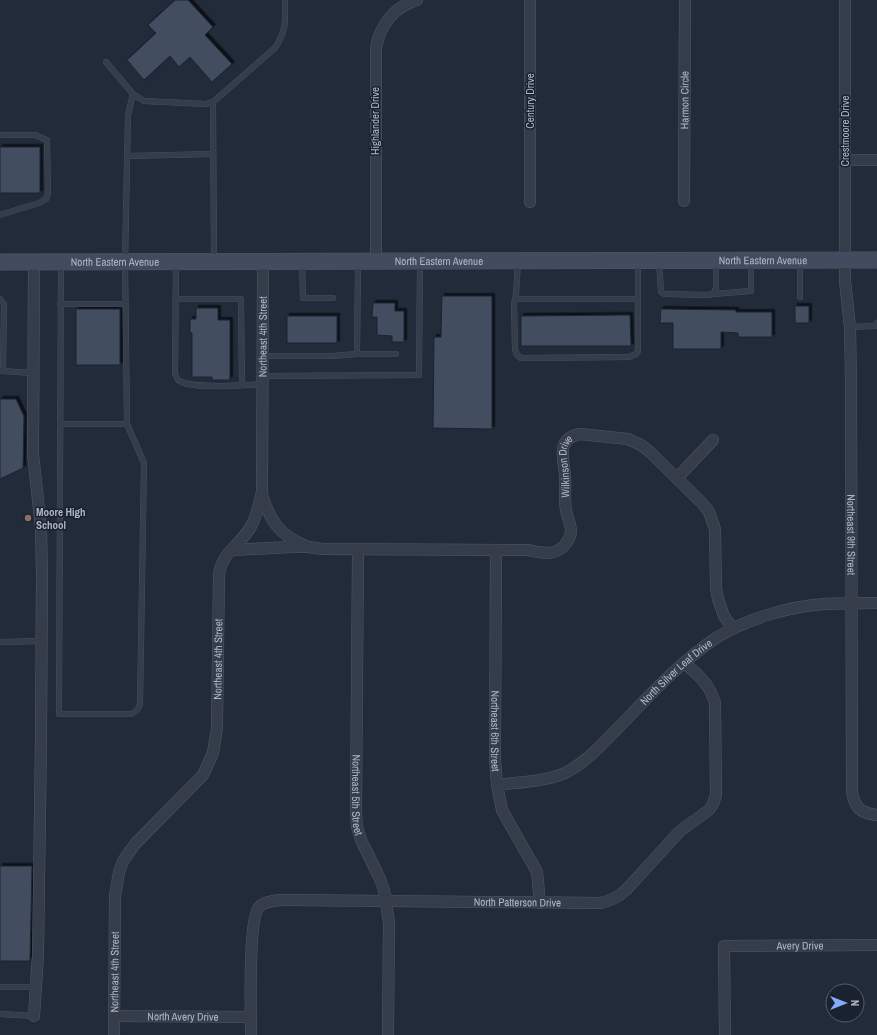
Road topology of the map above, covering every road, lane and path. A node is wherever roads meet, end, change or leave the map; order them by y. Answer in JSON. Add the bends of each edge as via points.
{"nodes":[{"id":1,"x":286,"y":0,"type":"edge"},
{"id":2,"x":416,"y":0,"type":"edge"},
{"id":3,"x":530,"y":0,"type":"edge"},
{"id":4,"x":685,"y":0,"type":"edge"},
{"id":5,"x":845,"y":0,"type":"edge"},
{"id":6,"x":106,"y":62,"type":"dead end"},
{"id":7,"x":133,"y":94,"type":"junction"},
{"id":8,"x":213,"y":102,"type":"junction"},
{"id":9,"x":0,"y":135,"type":"edge"},
{"id":10,"x":213,"y":154,"type":"junction"},
{"id":11,"x":127,"y":156,"type":"junction"},
{"id":12,"x":845,"y":160,"type":"junction"},
{"id":13,"x":877,"y":160,"type":"edge"},
{"id":14,"x":684,"y":201,"type":"dead end"},
{"id":15,"x":530,"y":202,"type":"dead end"},
{"id":16,"x":0,"y":215,"type":"edge"},
{"id":17,"x":877,"y":260,"type":"edge"},
{"id":18,"x":302,"y":261,"type":"junction"},
{"id":19,"x":358,"y":261,"type":"junction"},
{"id":20,"x":376,"y":261,"type":"junction"},
{"id":21,"x":420,"y":261,"type":"junction"},
{"id":22,"x":518,"y":261,"type":"junction"},
{"id":23,"x":638,"y":261,"type":"junction"},
{"id":24,"x":659,"y":261,"type":"junction"},
{"id":25,"x":716,"y":261,"type":"junction"},
{"id":26,"x":751,"y":261,"type":"junction"},
{"id":27,"x":800,"y":261,"type":"junction"},
{"id":28,"x":845,"y":261,"type":"junction"},
{"id":29,"x":0,"y":262,"type":"edge"},
{"id":30,"x":34,"y":262,"type":"junction"},
{"id":31,"x":61,"y":262,"type":"junction"},
{"id":32,"x":125,"y":262,"type":"junction"},
{"id":33,"x":176,"y":262,"type":"junction"},
{"id":34,"x":214,"y":262,"type":"junction"},
{"id":35,"x":263,"y":262,"type":"junction"},
{"id":36,"x":713,"y":294,"type":"junction"},
{"id":37,"x":800,"y":297,"type":"dead end"},
{"id":38,"x":333,"y":298,"type":"dead end"},
{"id":39,"x":0,"y":299,"type":"edge"},
{"id":40,"x":175,"y":299,"type":"junction"},
{"id":41,"x":516,"y":299,"type":"junction"},
{"id":42,"x":637,"y":299,"type":"junction"},
{"id":43,"x":60,"y":304,"type":"junction"},
{"id":44,"x":126,"y":304,"type":"junction"},
{"id":45,"x":877,"y":323,"type":"edge"},
{"id":46,"x":850,"y":327,"type":"junction"},
{"id":47,"x":357,"y":354,"type":"junction"},
{"id":48,"x":396,"y":354,"type":"dead end"},
{"id":49,"x":263,"y":356,"type":"junction"},
{"id":50,"x":2,"y":371,"type":"edge"},
{"id":51,"x":32,"y":373,"type":"junction"},
{"id":52,"x":263,"y":380,"type":"junction"},
{"id":53,"x":242,"y":385,"type":"junction"},
{"id":54,"x":60,"y":424,"type":"junction"},
{"id":55,"x":127,"y":424,"type":"junction"},
{"id":56,"x":713,"y":440,"type":"dead end"},
{"id":57,"x":676,"y":478,"type":"junction"},
{"id":58,"x":262,"y":492,"type":"junction"},
{"id":59,"x":308,"y":546,"type":"junction"},
{"id":60,"x":232,"y":550,"type":"junction"},
{"id":61,"x":358,"y":550,"type":"junction"},
{"id":62,"x":496,"y":550,"type":"junction"},
{"id":63,"x":851,"y":603,"type":"junction"},
{"id":64,"x":877,"y":604,"type":"edge"},
{"id":65,"x":733,"y":629,"type":"junction"},
{"id":66,"x":41,"y":641,"type":"junction"},
{"id":67,"x":0,"y":642,"type":"edge"},
{"id":68,"x":684,"y":663,"type":"junction"},
{"id":69,"x":497,"y":785,"type":"junction"},
{"id":70,"x":877,"y":815,"type":"edge"},
{"id":71,"x":386,"y":901,"type":"junction"},
{"id":72,"x":540,"y":902,"type":"junction"},
{"id":73,"x":877,"y":945,"type":"edge"},
{"id":74,"x":0,"y":986,"type":"edge"},
{"id":75,"x":36,"y":987,"type":"junction"},
{"id":76,"x":0,"y":1014,"type":"edge"},
{"id":77,"x":34,"y":1016,"type":"joint"},
{"id":78,"x":115,"y":1016,"type":"junction"},
{"id":79,"x":251,"y":1017,"type":"junction"},
{"id":80,"x":114,"y":1035,"type":"edge"},
{"id":81,"x":251,"y":1035,"type":"edge"},
{"id":82,"x":388,"y":1035,"type":"edge"},
{"id":83,"x":725,"y":1035,"type":"edge"}],
"edges":[{"from":1,"to":8,"type":"lane","via":[[285,26],[282,38],[275,48]]},
{"from":2,"to":20,"type":"street","name":"Highlander Drive","via":[[394,12],[383,26],[376,48]]},
{"from":3,"to":15,"type":"street","name":"Century Drive"},
{"from":4,"to":14,"type":"street","name":"Harmon Circle"},
{"from":5,"to":12,"type":"street","name":"Crestmoore Drive"},
{"from":6,"to":7,"type":"lane"},
{"from":7,"to":8,"type":"lane","via":[[144,101],[206,104]]},
{"from":7,"to":11,"type":"lane","via":[[128,115]]},
{"from":8,"to":10,"type":"lane"},
{"from":9,"to":16,"type":"lane","via":[[35,135],[47,140],[48,184],[46,199]]},
{"from":10,"to":11,"type":"lane"},
{"from":10,"to":34,"type":"lane"},
{"from":11,"to":32,"type":"lane"},
{"from":12,"to":13,"type":"street"},
{"from":12,"to":28,"type":"street","name":"Crestmoore Drive"},
{"from":17,"to":28,"type":"main road","name":"North Eastern Avenue"},
{"from":18,"to":19,"type":"main road","name":"North Eastern Avenue"},
{"from":18,"to":35,"type":"main road","name":"North Eastern Avenue"},
{"from":18,"to":38,"type":"lane","via":[[303,298]]},
{"from":19,"to":20,"type":"main road","name":"North Eastern Avenue"},
{"from":19,"to":47,"type":"lane"},
{"from":20,"to":21,"type":"main road","name":"North Eastern Avenue"},
{"from":21,"to":22,"type":"main road","name":"North Eastern Avenue"},
{"from":21,"to":52,"type":"lane","via":[[419,375]]},
{"from":22,"to":23,"type":"main road","name":"North Eastern Avenue"},
{"from":22,"to":41,"type":"lane"},
{"from":23,"to":24,"type":"main road","name":"North Eastern Avenue"},
{"from":23,"to":42,"type":"lane"},
{"from":24,"to":25,"type":"main road","name":"North Eastern Avenue"},
{"from":24,"to":36,"type":"lane","via":[[661,292]]},
{"from":25,"to":26,"type":"main road","name":"North Eastern Avenue"},
{"from":25,"to":36,"type":"lane","via":[[716,288]]},
{"from":26,"to":27,"type":"main road","name":"North Eastern Avenue"},
{"from":26,"to":36,"type":"lane","via":[[751,291]]},
{"from":27,"to":28,"type":"main road","name":"North Eastern Avenue"},
{"from":27,"to":37,"type":"lane"},
{"from":28,"to":46,"type":"street","name":"Northeast 9th Street"},
{"from":29,"to":30,"type":"main road","name":"North Eastern Avenue"},
{"from":30,"to":31,"type":"main road","name":"North Eastern Avenue"},
{"from":30,"to":51,"type":"street"},
{"from":31,"to":32,"type":"main road","name":"North Eastern Avenue"},
{"from":31,"to":43,"type":"lane"},
{"from":32,"to":33,"type":"main road","name":"North Eastern Avenue"},
{"from":32,"to":44,"type":"lane"},
{"from":33,"to":34,"type":"main road","name":"North Eastern Avenue"},
{"from":33,"to":40,"type":"lane"},
{"from":34,"to":35,"type":"main road","name":"North Eastern Avenue"},
{"from":35,"to":49,"type":"street","name":"Northeast 4th Street"},
{"from":39,"to":50,"type":"lane","via":[[4,304]]},
{"from":40,"to":53,"type":"lane","via":[[175,374],[178,380],[201,386]]},
{"from":40,"to":53,"type":"lane","via":[[241,299]]},
{"from":41,"to":42,"type":"lane"},
{"from":41,"to":42,"type":"lane","via":[[515,350],[521,358],[633,356],[638,351]]},
{"from":43,"to":44,"type":"lane"},
{"from":43,"to":54,"type":"lane"},
{"from":44,"to":55,"type":"lane"},
{"from":45,"to":46,"type":"lane","via":[[875,326]]},
{"from":46,"to":63,"type":"street","name":"Northeast 9th Street"},
{"from":47,"to":48,"type":"lane"},
{"from":47,"to":49,"type":"lane"},
{"from":49,"to":52,"type":"street","name":"Northeast 4th Street"},
{"from":50,"to":51,"type":"lane"},
{"from":51,"to":66,"type":"street","via":[[32,454],[40,528]]},
{"from":52,"to":53,"type":"lane"},
{"from":52,"to":58,"type":"street","name":"Northeast 4th Street"},
{"from":54,"to":55,"type":"lane"},
{"from":54,"to":55,"type":"lane","via":[[59,714],[132,714],[140,705],[144,463]]},
{"from":56,"to":57,"type":"street"},
{"from":57,"to":62,"type":"street","name":"Wilkinson Drive","via":[[635,441],[573,435],[565,443],[562,454],[566,508],[571,530],[564,547],[552,553]]},
{"from":57,"to":65,"type":"street","name":"Wilkinson Drive","via":[[702,503],[714,523],[716,588],[724,616]]},
{"from":58,"to":59,"type":"street","via":[[271,518],[278,527],[295,541]]},
{"from":58,"to":60,"type":"street","name":"Northeast 4th Street","via":[[255,519]]},
{"from":59,"to":60,"type":"street","name":"Wilkinson Drive"},
{"from":59,"to":61,"type":"street","name":"Wilkinson Drive"},
{"from":60,"to":78,"type":"street","name":"Northeast 4th Street","via":[[220,564],[218,574],[217,728],[213,753],[202,775],[135,844],[119,872],[115,896]]},
{"from":61,"to":62,"type":"street","name":"Wilkinson Drive"},
{"from":61,"to":71,"type":"street","name":"Northeast 5th Street","via":[[357,828],[380,879]]},
{"from":62,"to":69,"type":"street","name":"Northeast 6th Street"},
{"from":63,"to":64,"type":"street","name":"North Silver Leaf Drive"},
{"from":63,"to":65,"type":"street","name":"North Silver Leaf Drive","via":[[793,609]]},
{"from":63,"to":70,"type":"street","name":"Northeast 9th Street","via":[[852,792],[857,808]]},
{"from":65,"to":68,"type":"street","name":"North Silver Leaf Drive","via":[[716,638]]},
{"from":66,"to":67,"type":"lane"},
{"from":66,"to":75,"type":"street"},
{"from":68,"to":69,"type":"street","name":"North Silver Leaf Drive","via":[[576,767],[552,778]]},
{"from":68,"to":72,"type":"street","name":"North Patterson Drive","via":[[708,686],[715,703],[714,804],[703,816],[680,832],[616,898],[600,902]]},
{"from":69,"to":72,"type":"street","name":"Northeast 6th Street","via":[[502,810],[537,872]]},
{"from":71,"to":72,"type":"street","name":"North Patterson Drive"},
{"from":71,"to":79,"type":"street","name":"North Patterson Drive","via":[[275,900],[259,907],[255,913],[252,933]]},
{"from":71,"to":82,"type":"street","name":"Northeast 5th Street","via":[[389,923]]},
{"from":73,"to":83,"type":"street","name":"Avery Drive","via":[[724,946]]},
{"from":74,"to":75,"type":"lane"},
{"from":75,"to":77,"type":"street"},
{"from":76,"to":77,"type":"lane"},
{"from":78,"to":79,"type":"street","name":"North Avery Drive"},
{"from":78,"to":80,"type":"street","name":"Northeast 4th Street"},
{"from":79,"to":81,"type":"street","name":"North Patterson Drive"}]}
